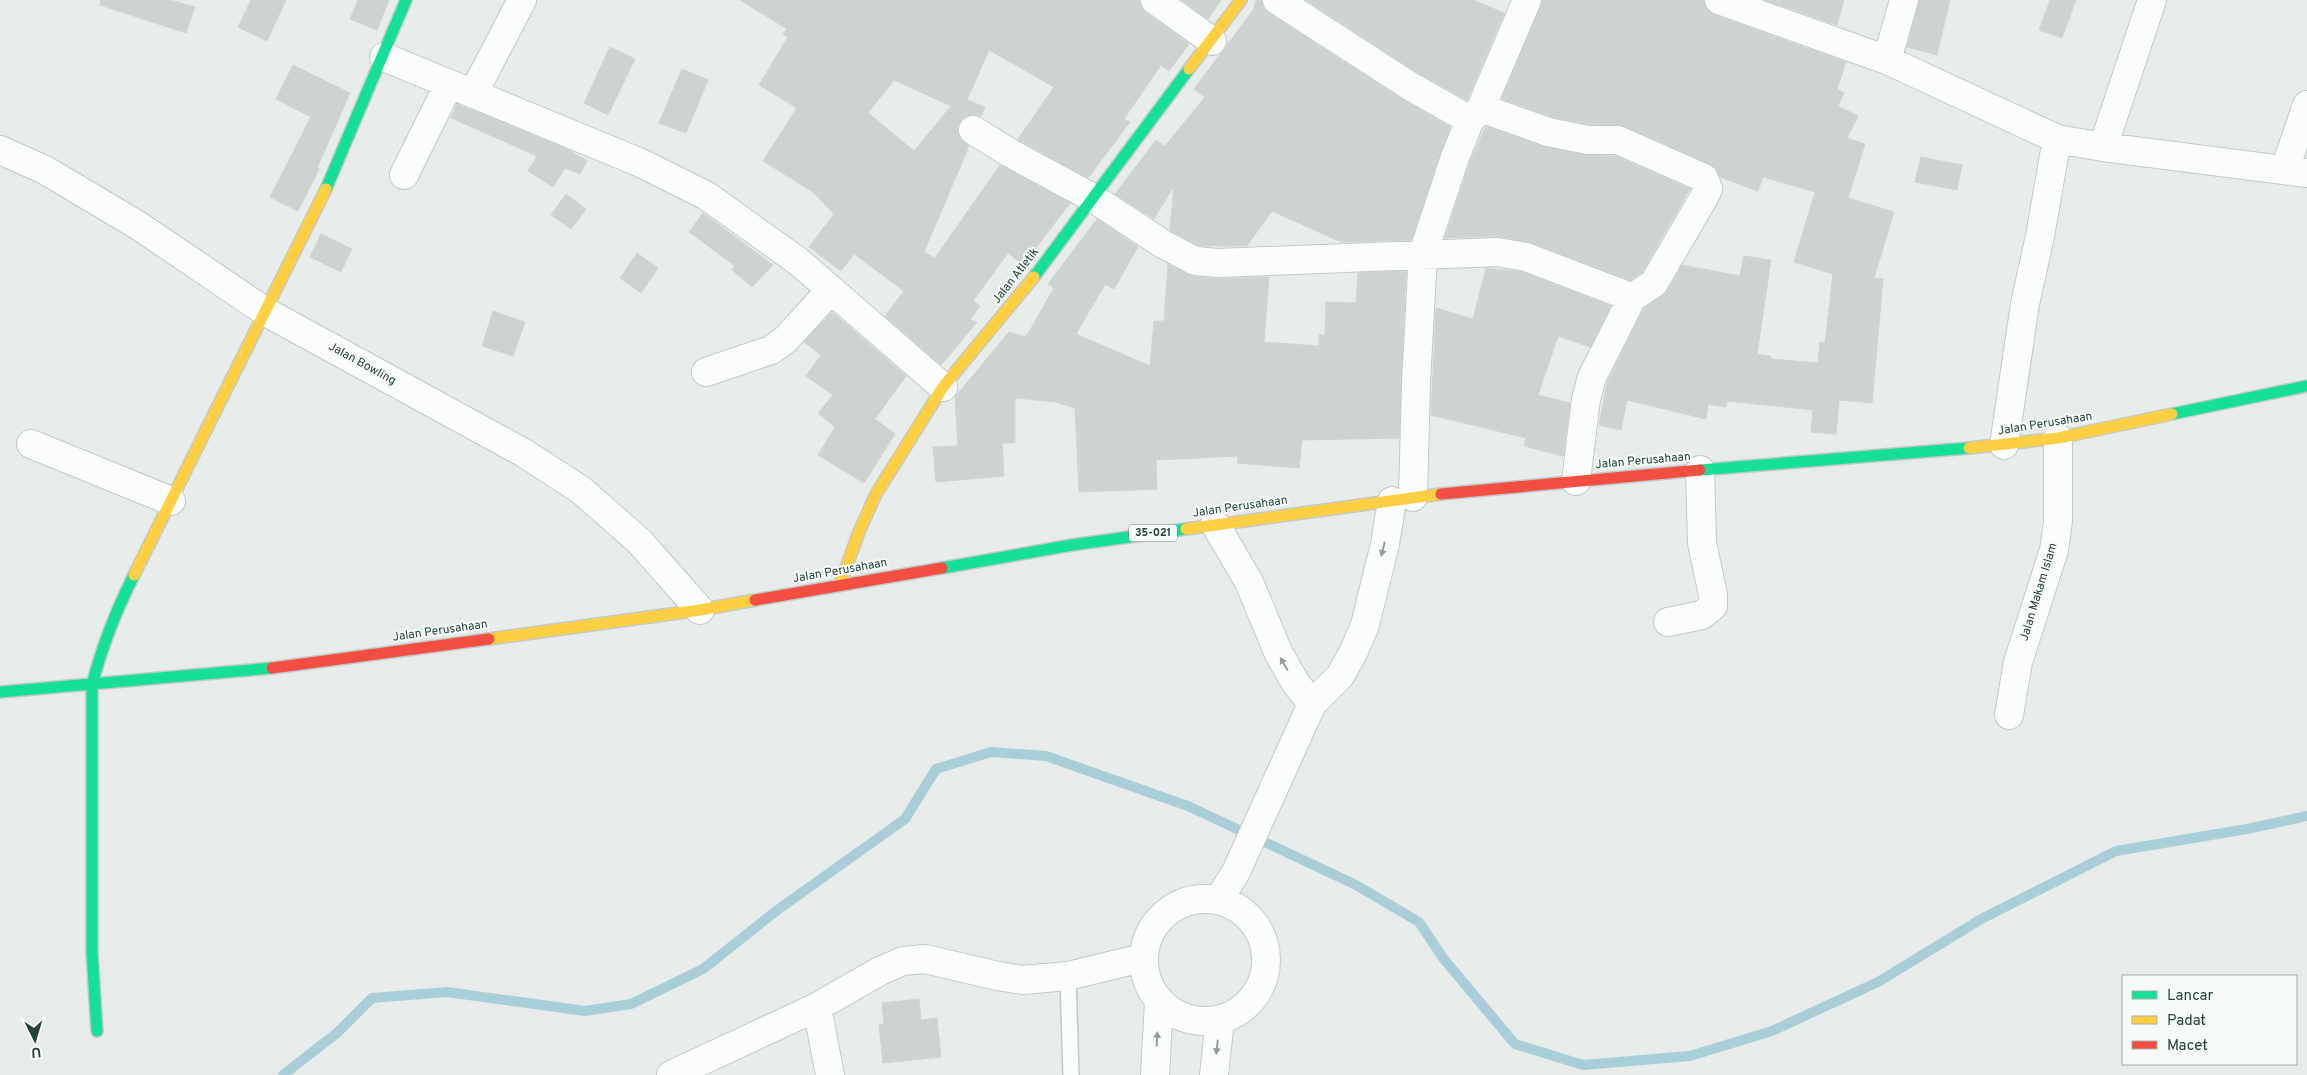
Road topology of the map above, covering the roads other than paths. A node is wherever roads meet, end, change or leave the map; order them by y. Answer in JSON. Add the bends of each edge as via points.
{"nodes":[{"id":1,"x":406,"y":0,"type":"edge"},
{"id":2,"x":522,"y":0,"type":"edge"},
{"id":3,"x":1155,"y":0,"type":"edge"},
{"id":4,"x":1241,"y":0,"type":"edge"},
{"id":5,"x":1277,"y":0,"type":"edge"},
{"id":6,"x":1527,"y":0,"type":"edge"},
{"id":7,"x":1719,"y":0,"type":"edge"},
{"id":8,"x":1904,"y":0,"type":"edge"},
{"id":9,"x":2152,"y":0,"type":"edge"},
{"id":10,"x":1212,"y":40,"type":"junction"},
{"id":11,"x":384,"y":57,"type":"junction"},
{"id":12,"x":1887,"y":60,"type":"junction"},
{"id":13,"x":461,"y":89,"type":"junction"},
{"id":14,"x":2307,"y":106,"type":"edge"},
{"id":15,"x":1476,"y":114,"type":"junction"},
{"id":16,"x":974,"y":130,"type":"dead end"},
{"id":17,"x":2057,"y":139,"type":"junction"},
{"id":18,"x":2104,"y":147,"type":"junction"},
{"id":19,"x":0,"y":150,"type":"edge"},
{"id":20,"x":2296,"y":171,"type":"edge"},
{"id":21,"x":404,"y":175,"type":"dead end"},
{"id":22,"x":1093,"y":198,"type":"junction"},
{"id":23,"x":1423,"y":254,"type":"junction"},
{"id":24,"x":830,"y":291,"type":"junction"},
{"id":25,"x":1629,"y":300,"type":"junction"},
{"id":26,"x":266,"y":312,"type":"junction"},
{"id":27,"x":706,"y":372,"type":"dead end"},
{"id":28,"x":2307,"y":386,"type":"edge"},
{"id":29,"x":944,"y":387,"type":"junction"},
{"id":30,"x":2058,"y":438,"type":"junction"},
{"id":31,"x":31,"y":444,"type":"dead end"},
{"id":32,"x":2004,"y":445,"type":"junction"},
{"id":33,"x":1700,"y":470,"type":"junction"},
{"id":34,"x":1576,"y":481,"type":"junction"},
{"id":35,"x":1403,"y":499,"type":"junction"},
{"id":36,"x":170,"y":501,"type":"junction"},
{"id":37,"x":1215,"y":524,"type":"junction"},
{"id":38,"x":840,"y":584,"type":"junction"},
{"id":39,"x":700,"y":610,"type":"junction"},
{"id":40,"x":1668,"y":622,"type":"dead end"},
{"id":41,"x":92,"y":686,"type":"junction"},
{"id":42,"x":0,"y":692,"type":"edge"},
{"id":43,"x":1312,"y":704,"type":"junction"},
{"id":44,"x":2009,"y":715,"type":"dead end"},
{"id":45,"x":1218,"y":899,"type":"junction"},
{"id":46,"x":1142,"y":958,"type":"junction"},
{"id":47,"x":1068,"y":976,"type":"junction"},
{"id":48,"x":1159,"y":1002,"type":"junction"},
{"id":49,"x":817,"y":1007,"type":"junction"},
{"id":50,"x":1220,"y":1019,"type":"junction"},
{"id":51,"x":97,"y":1031,"type":"dead end"},
{"id":52,"x":671,"y":1075,"type":"edge"},
{"id":53,"x":830,"y":1075,"type":"edge"},
{"id":54,"x":1072,"y":1075,"type":"edge"},
{"id":55,"x":1155,"y":1075,"type":"edge"},
{"id":56,"x":1214,"y":1075,"type":"edge"}],
"edges":[{"from":1,"to":11,"type":"main road"},
{"from":2,"to":13,"type":"street"},
{"from":3,"to":10,"type":"street"},
{"from":4,"to":10,"type":"main road","name":"Jalan Atletik"},
{"from":5,"to":15,"type":"street","via":[[1410,86]]},
{"from":6,"to":15,"type":"street"},
{"from":7,"to":12,"type":"street"},
{"from":8,"to":12,"type":"street"},
{"from":9,"to":18,"type":"street"},
{"from":10,"to":22,"type":"main road","name":"Jalan Atletik"},
{"from":11,"to":13,"type":"street"},
{"from":11,"to":26,"type":"main road","via":[[333,175]]},
{"from":12,"to":17,"type":"street"},
{"from":13,"to":21,"type":"street"},
{"from":13,"to":24,"type":"street","via":[[641,163],[706,196],[799,262]]},
{"from":14,"to":20,"type":"street"},
{"from":15,"to":23,"type":"street","via":[[1455,157]]},
{"from":15,"to":25,"type":"street","via":[[1588,140],[1618,140],[1704,178],[1708,189],[1703,200],[1654,283]]},
{"from":16,"to":22,"type":"street"},
{"from":17,"to":18,"type":"street"},
{"from":17,"to":32,"type":"street","via":[[2025,304]]},
{"from":18,"to":20,"type":"street"},
{"from":19,"to":26,"type":"street","name":"Jalan Bowling","via":[[45,170],[139,226]]},
{"from":22,"to":23,"type":"street","via":[[1195,261],[1218,264]]},
{"from":22,"to":29,"type":"main road","name":"Jalan Atletik","via":[[1024,290]]},
{"from":23,"to":25,"type":"street","via":[[1510,253],[1559,268],[1623,294]]},
{"from":23,"to":35,"type":"street","via":[[1416,384]]},
{"from":24,"to":27,"type":"street","via":[[785,340],[771,350]]},
{"from":24,"to":29,"type":"street"},
{"from":25,"to":34,"type":"street","via":[[1592,378],[1586,399]]},
{"from":26,"to":36,"type":"main road"},
{"from":26,"to":39,"type":"street","name":"Jalan Bowling","via":[[524,452],[581,490],[639,541]]},
{"from":28,"to":30,"type":"main road","name":"Jalan Perusahaan","number":"35-021"},
{"from":29,"to":38,"type":"main road","name":"Jalan Atletik","via":[[876,494]]},
{"from":30,"to":32,"type":"main road","name":"Jalan Perusahaan","number":"35-021"},
{"from":30,"to":44,"type":"street","name":"Jalan Makam Islam","via":[[2058,521],[2054,550],[2018,662]]},
{"from":31,"to":36,"type":"street"},
{"from":32,"to":33,"type":"main road","name":"Jalan Perusahaan","number":"35-021"},
{"from":33,"to":34,"type":"main road","name":"Jalan Perusahaan","number":"35-021"},
{"from":33,"to":40,"type":"street","via":[[1702,543],[1713,595],[1712,606],[1702,615]]},
{"from":34,"to":35,"type":"main road","name":"Jalan Perusahaan","number":"35-021"},
{"from":35,"to":37,"type":"main road","name":"Jalan Perusahaan","number":"35-021"},
{"from":35,"to":43,"type":"street","one_way":true,"via":[[1385,544],[1365,625],[1354,651],[1340,676]]},
{"from":36,"to":41,"type":"main road","via":[[115,612]]},
{"from":37,"to":38,"type":"main road","name":"Jalan Perusahaan","number":"35-021"},
{"from":43,"to":37,"type":"street","one_way":true,"via":[[1279,654],[1250,582]]},
{"from":38,"to":39,"type":"main road","name":"Jalan Perusahaan","number":"35-021"},
{"from":39,"to":41,"type":"main road","name":"Jalan Perusahaan","number":"35-021","via":[[288,666]]},
{"from":41,"to":42,"type":"main road","name":"Jalan Perusahaan","number":"35-021"},
{"from":41,"to":51,"type":"main road","via":[[92,952]]},
{"from":43,"to":45,"type":"street","via":[[1236,872]]},
{"from":45,"to":46,"type":"street","via":[[1196,899],[1176,905],[1158,918],[1147,937]]},
{"from":45,"to":50,"type":"street","via":[[1245,913],[1255,924],[1266,951],[1266,966],[1256,994],[1234,1014]]},
{"from":46,"to":47,"type":"street"},
{"from":46,"to":48,"type":"street","via":[[1147,982]]},
{"from":47,"to":49,"type":"street","via":[[1023,980],[915,959],[880,970]]},
{"from":47,"to":54,"type":"lane"},
{"from":48,"to":50,"type":"street","via":[[1188,1019]]},
{"from":55,"to":48,"type":"street","one_way":true},
{"from":49,"to":52,"type":"street"},
{"from":49,"to":53,"type":"street"},
{"from":50,"to":56,"type":"street","one_way":true}]}
